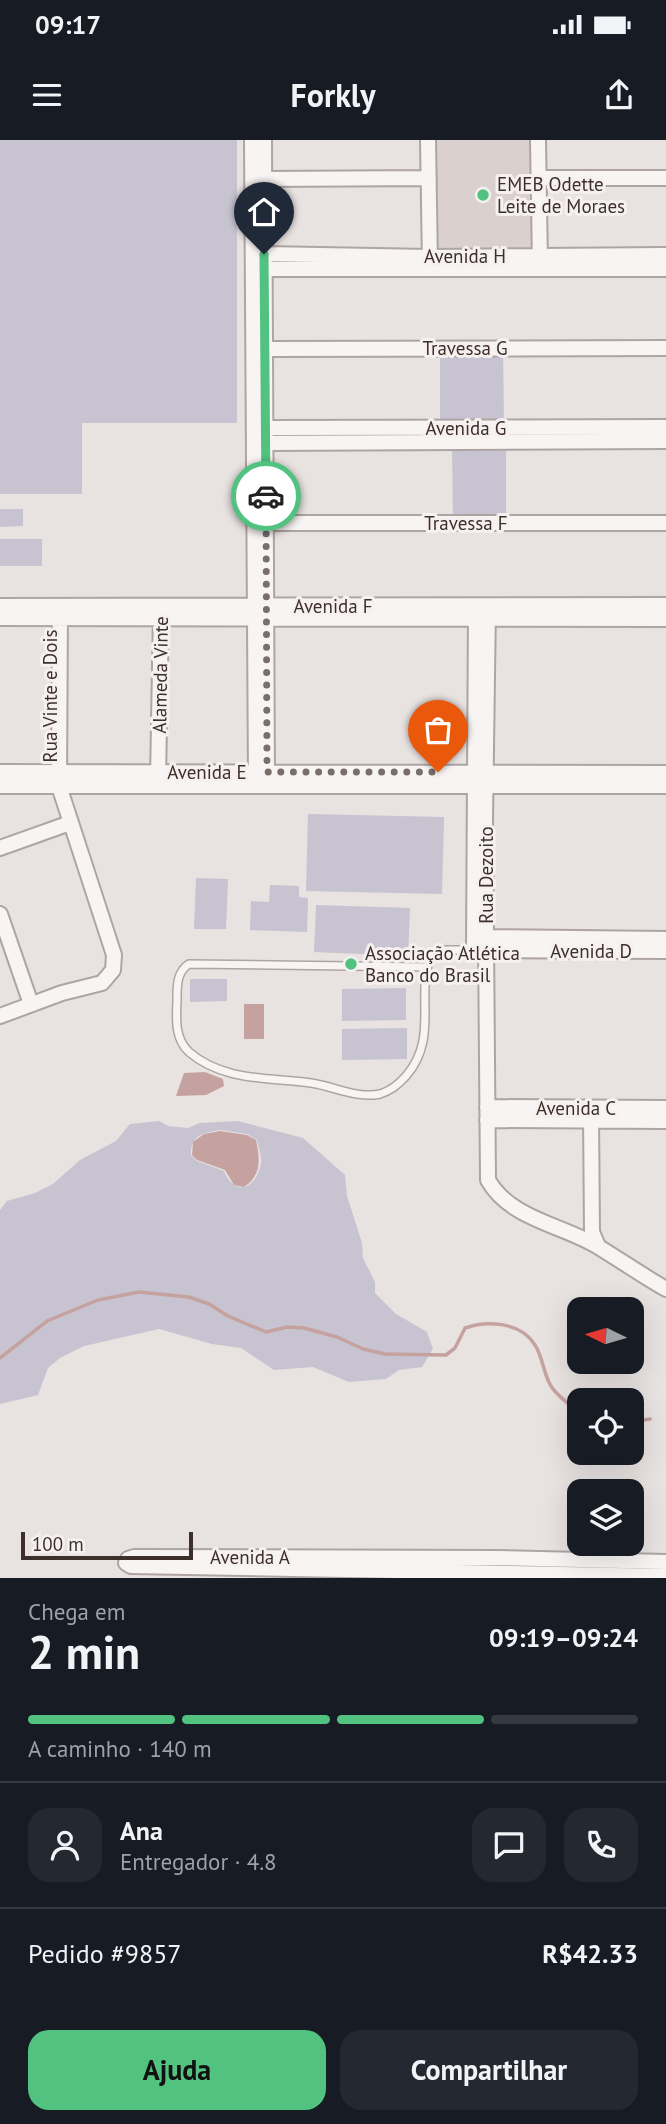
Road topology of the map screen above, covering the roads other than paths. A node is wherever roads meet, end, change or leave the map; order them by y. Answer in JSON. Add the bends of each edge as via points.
{"nodes":[{"id":1,"x":252,"y":140,"type":"edge"},
{"id":2,"x":264,"y":140,"type":"edge"},
{"id":3,"x":428,"y":140,"type":"edge"},
{"id":4,"x":538,"y":140,"type":"edge"},
{"id":5,"x":429,"y":178,"type":"junction"},
{"id":6,"x":539,"y":178,"type":"junction"},
{"id":7,"x":666,"y":178,"type":"edge"},
{"id":8,"x":264,"y":179,"type":"junction"},
{"id":9,"x":666,"y":255,"type":"edge"},
{"id":10,"x":264,"y":262,"type":"junction"},
{"id":11,"x":540,"y":262,"type":"junction"},
{"id":12,"x":430,"y":264,"type":"junction"},
{"id":13,"x":666,"y":269,"type":"edge"},
{"id":14,"x":666,"y":348,"type":"edge"},
{"id":15,"x":265,"y":349,"type":"junction"},
{"id":16,"x":666,"y":427,"type":"edge"},
{"id":17,"x":469,"y":434,"type":"junction"},
{"id":18,"x":266,"y":435,"type":"junction"},
{"id":19,"x":666,"y":441,"type":"edge"},
{"id":20,"x":266,"y":523,"type":"junction"},
{"id":21,"x":666,"y":523,"type":"edge"},
{"id":22,"x":666,"y":605,"type":"edge"},
{"id":23,"x":0,"y":606,"type":"edge"},
{"id":24,"x":55,"y":612,"type":"junction"},
{"id":25,"x":161,"y":612,"type":"junction"},
{"id":26,"x":261,"y":613,"type":"junction"},
{"id":27,"x":482,"y":613,"type":"junction"},
{"id":28,"x":0,"y":618,"type":"edge"},
{"id":29,"x":666,"y":620,"type":"edge"},
{"id":30,"x":0,"y":772,"type":"edge"},
{"id":31,"x":666,"y":773,"type":"edge"},
{"id":32,"x":54,"y":779,"type":"junction"},
{"id":33,"x":158,"y":779,"type":"junction"},
{"id":34,"x":261,"y":779,"type":"junction"},
{"id":35,"x":481,"y":779,"type":"junction"},
{"id":36,"x":0,"y":786,"type":"edge"},
{"id":37,"x":666,"y":786,"type":"edge"},
{"id":38,"x":70,"y":823,"type":"junction"},
{"id":39,"x":0,"y":848,"type":"edge"},
{"id":40,"x":0,"y":914,"type":"edge"},
{"id":41,"x":666,"y":939,"type":"edge"},
{"id":42,"x":477,"y":945,"type":"junction"},
{"id":43,"x":666,"y":951,"type":"edge"},
{"id":44,"x":427,"y":967,"type":"junction"},
{"id":45,"x":31,"y":1004,"type":"junction"},
{"id":46,"x":0,"y":1016,"type":"edge"},
{"id":47,"x":666,"y":1108,"type":"edge"},
{"id":48,"x":487,"y":1114,"type":"junction"},
{"id":49,"x":591,"y":1115,"type":"junction"},
{"id":50,"x":666,"y":1121,"type":"edge"},
{"id":51,"x":598,"y":1246,"type":"junction"},
{"id":52,"x":666,"y":1289,"type":"edge"},
{"id":53,"x":666,"y":1562,"type":"edge"},
{"id":54,"x":300,"y":1568,"type":"edge"},
{"id":55,"x":487,"y":1569,"type":"edge"},
{"id":56,"x":666,"y":1576,"type":"edge"}],
"edges":[{"from":1,"to":26,"type":"street"},
{"from":2,"to":8,"type":"street"},
{"from":3,"to":5,"type":"street"},
{"from":4,"to":6,"type":"street"},
{"from":5,"to":8,"type":"street"},
{"from":5,"to":12,"type":"street"},
{"from":6,"to":7,"type":"street"},
{"from":6,"to":11,"type":"street"},
{"from":8,"to":10,"type":"street"},
{"from":9,"to":11,"type":"street","name":"Avenida H"},
{"from":10,"to":12,"type":"street","name":"Avenida H"},
{"from":10,"to":15,"type":"street"},
{"from":11,"to":12,"type":"street","name":"Avenida H"},
{"from":11,"to":13,"type":"street","name":"Avenida H"},
{"from":14,"to":15,"type":"street","name":"Travessa G"},
{"from":15,"to":18,"type":"street"},
{"from":16,"to":17,"type":"street","name":"Avenida G"},
{"from":17,"to":18,"type":"street","name":"Avenida G"},
{"from":17,"to":19,"type":"street","name":"Avenida G"},
{"from":18,"to":20,"type":"street"},
{"from":20,"to":21,"type":"street","name":"Travessa F"},
{"from":20,"to":26,"type":"street"},
{"from":22,"to":27,"type":"street","name":"Avenida F"},
{"from":23,"to":24,"type":"street","name":"Avenida F"},
{"from":24,"to":25,"type":"street","name":"Avenida F"},
{"from":24,"to":28,"type":"street","name":"Avenida F"},
{"from":24,"to":32,"type":"street","name":"Rua Vinte e Dois"},
{"from":25,"to":26,"type":"street","name":"Avenida F"},
{"from":25,"to":33,"type":"street","name":"Alameda Vinte"},
{"from":26,"to":27,"type":"street","name":"Avenida F"},
{"from":26,"to":27,"type":"street","name":"Avenida F","via":[[408,620]]},
{"from":26,"to":34,"type":"street"},
{"from":27,"to":29,"type":"street","name":"Avenida F"},
{"from":27,"to":35,"type":"street","name":"Rua Dezoito"},
{"from":30,"to":32,"type":"street","name":"Avenida E"},
{"from":31,"to":35,"type":"street","name":"Avenida E"},
{"from":32,"to":33,"type":"street","name":"Avenida E"},
{"from":32,"to":36,"type":"street","name":"Avenida E"},
{"from":32,"to":38,"type":"street","name":"Rua Vinte e Dois"},
{"from":33,"to":34,"type":"street","name":"Avenida E"},
{"from":34,"to":35,"type":"street","name":"Avenida E"},
{"from":34,"to":35,"type":"street","name":"Avenida E","via":[[419,772]]},
{"from":35,"to":37,"type":"street","name":"Avenida E"},
{"from":35,"to":42,"type":"street","name":"Rua Dezoito"},
{"from":38,"to":39,"type":"street"},
{"from":38,"to":45,"type":"street","name":"Rua Vinte e Dois","via":[[114,966],[102,983]]},
{"from":40,"to":45,"type":"street"},
{"from":41,"to":42,"type":"street","name":"Avenida D"},
{"from":42,"to":43,"type":"street","name":"Avenida D"},
{"from":42,"to":44,"type":"lane","via":[[435,951]]},
{"from":42,"to":48,"type":"street","name":"Rua Dezoito"},
{"from":44,"to":44,"type":"lane","via":[[425,1030],[417,1059],[392,1089],[381,1093],[237,1075],[202,1061],[188,1051],[178,1034],[179,979],[189,964]]},
{"from":45,"to":46,"type":"street"},
{"from":47,"to":49,"type":"street","name":"Avenida C"},
{"from":48,"to":49,"type":"street","name":"Avenida C"},
{"from":48,"to":51,"type":"street","name":"Rua Dezoito","via":[[486,1172],[494,1190],[523,1212]]},
{"from":49,"to":50,"type":"street","name":"Avenida C"},
{"from":49,"to":51,"type":"street","via":[[592,1232]]},
{"from":51,"to":52,"type":"street","name":"Rua Dezoito"},
{"from":53,"to":55,"type":"street","name":"Avenida A"},
{"from":54,"to":54,"type":"street","name":"Avenida A","via":[[134,1557],[126,1563],[131,1566]]},
{"from":54,"to":55,"type":"street","name":"Avenida A"},
{"from":55,"to":56,"type":"street","name":"Avenida A"}]}
